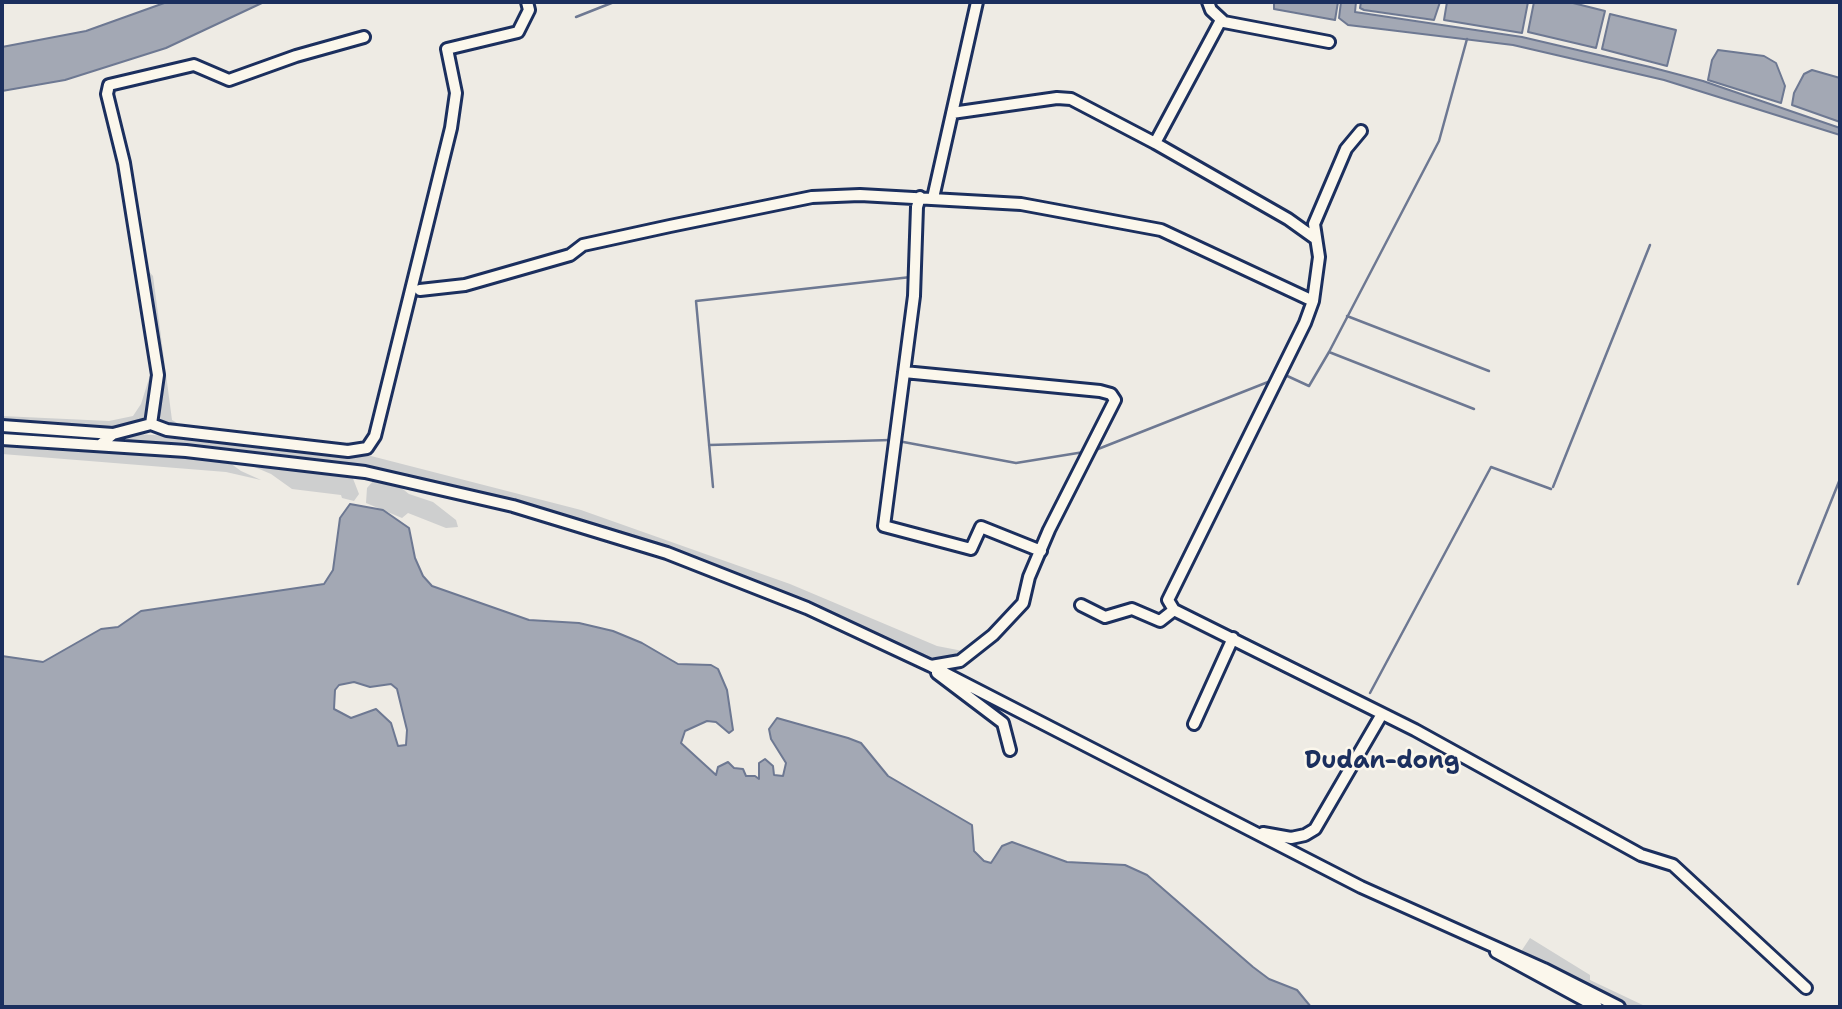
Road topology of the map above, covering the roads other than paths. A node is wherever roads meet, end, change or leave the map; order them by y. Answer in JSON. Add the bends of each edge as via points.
{"nodes":[{"id":1,"x":527,"y":2,"type":"edge"},
{"id":2,"x":977,"y":2,"type":"edge"},
{"id":3,"x":1208,"y":2,"type":"edge"},
{"id":4,"x":1221,"y":20,"type":"junction"},
{"id":5,"x":364,"y":37,"type":"dead end"},
{"id":6,"x":1329,"y":42,"type":"dead end"},
{"id":7,"x":952,"y":113,"type":"junction"},
{"id":8,"x":1360,"y":131,"type":"dead end"},
{"id":9,"x":1155,"y":143,"type":"junction"},
{"id":10,"x":920,"y":197,"type":"junction"},
{"id":11,"x":933,"y":198,"type":"junction"},
{"id":12,"x":1316,"y":239,"type":"junction"},
{"id":13,"x":420,"y":290,"type":"dead end"},
{"id":14,"x":1313,"y":301,"type":"junction"},
{"id":15,"x":904,"y":372,"type":"junction"},
{"id":16,"x":151,"y":424,"type":"junction"},
{"id":17,"x":2,"y":426,"type":"edge"},
{"id":18,"x":113,"y":434,"type":"junction"},
{"id":19,"x":2,"y":439,"type":"edge"},
{"id":20,"x":100,"y":445,"type":"junction"},
{"id":21,"x":1041,"y":551,"type":"junction"},
{"id":22,"x":1081,"y":605,"type":"dead end"},
{"id":23,"x":1174,"y":610,"type":"junction"},
{"id":24,"x":1233,"y":638,"type":"junction"},
{"id":25,"x":930,"y":666,"type":"junction"},
{"id":26,"x":1382,"y":713,"type":"junction"},
{"id":27,"x":1194,"y":724,"type":"dead end"},
{"id":28,"x":1010,"y":750,"type":"dead end"},
{"id":29,"x":1257,"y":834,"type":"junction"},
{"id":30,"x":1489,"y":945,"type":"junction"},
{"id":31,"x":1806,"y":988,"type":"dead end"},
{"id":32,"x":1597,"y":1007,"type":"edge"},
{"id":33,"x":1619,"y":1007,"type":"edge"}],
"edges":[{"from":1,"to":16,"type":"street","via":[[529,10],[518,32],[447,49],[456,93],[451,128],[375,436],[367,448],[348,451],[167,430]]},
{"from":2,"to":7,"type":"street"},
{"from":3,"to":4,"type":"street"},
{"from":4,"to":6,"type":"street"},
{"from":4,"to":9,"type":"street"},
{"from":5,"to":16,"type":"street","via":[[229,80],[194,65],[109,85],[158,375]]},
{"from":7,"to":9,"type":"street","via":[[1071,99]]},
{"from":7,"to":11,"type":"street"},
{"from":8,"to":12,"type":"street","via":[[1337,167],[1314,224]]},
{"from":9,"to":12,"type":"street"},
{"from":10,"to":11,"type":"street"},
{"from":10,"to":13,"type":"street","via":[[812,197],[583,245],[570,255],[476,282]]},
{"from":10,"to":15,"type":"street"},
{"from":11,"to":14,"type":"street","via":[[1021,204],[1161,230]]},
{"from":12,"to":14,"type":"street","via":[[1319,257]]},
{"from":14,"to":23,"type":"street","via":[[1172,590],[1168,600]]},
{"from":15,"to":21,"type":"street","via":[[884,526],[971,550],[981,527]]},
{"from":15,"to":21,"type":"street","via":[[1100,391],[1114,397]]},
{"from":16,"to":18,"type":"street"},
{"from":17,"to":18,"type":"street"},
{"from":18,"to":20,"type":"street"},
{"from":19,"to":20,"type":"street"},
{"from":20,"to":25,"type":"street","via":[[311,464],[513,506],[723,574]]},
{"from":21,"to":25,"type":"street","via":[[1023,603],[1008,620],[960,662]]},
{"from":22,"to":23,"type":"street","via":[[1105,617],[1132,610],[1160,621]]},
{"from":23,"to":24,"type":"street"},
{"from":24,"to":26,"type":"street"},
{"from":24,"to":27,"type":"street"},
{"from":25,"to":28,"type":"street","via":[[1003,723]]},
{"from":25,"to":29,"type":"street"},
{"from":26,"to":29,"type":"street","via":[[1315,828],[1291,838]]},
{"from":26,"to":31,"type":"street","via":[[1642,855],[1673,865]]},
{"from":29,"to":30,"type":"street"},
{"from":30,"to":32,"type":"street","via":[[1503,958]]},
{"from":30,"to":33,"type":"street"}]}
